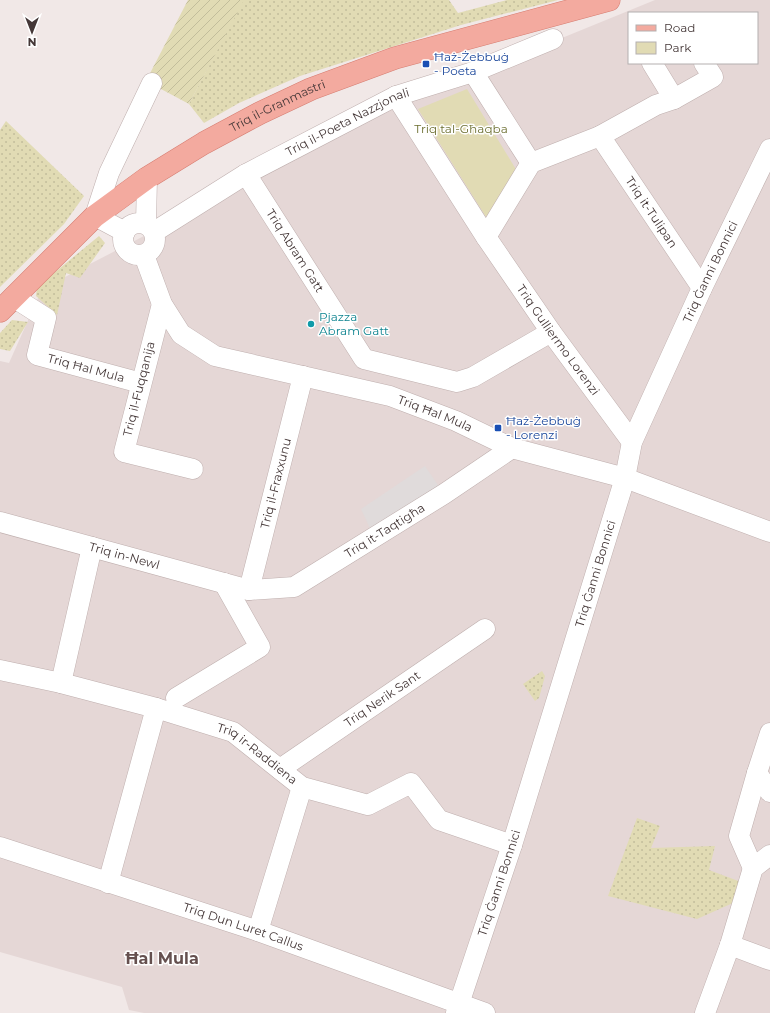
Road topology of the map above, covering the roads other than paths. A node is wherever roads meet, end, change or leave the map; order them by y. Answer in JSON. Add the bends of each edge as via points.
{"nodes":[{"id":1,"x":609,"y":0,"type":"edge"},
{"id":2,"x":554,"y":39,"type":"dead end"},
{"id":3,"x":652,"y":64,"type":"edge"},
{"id":4,"x":705,"y":64,"type":"edge"},
{"id":5,"x":473,"y":72,"type":"junction"},
{"id":6,"x":152,"y":83,"type":"dead end"},
{"id":7,"x":396,"y":96,"type":"junction"},
{"id":8,"x":665,"y":102,"type":"junction"},
{"id":9,"x":600,"y":136,"type":"junction"},
{"id":10,"x":770,"y":149,"type":"edge"},
{"id":11,"x":532,"y":163,"type":"junction"},
{"id":12,"x":246,"y":174,"type":"junction"},
{"id":13,"x":147,"y":178,"type":"junction"},
{"id":14,"x":94,"y":216,"type":"junction"},
{"id":15,"x":150,"y":228,"type":"junction"},
{"id":16,"x":124,"y":232,"type":"junction"},
{"id":17,"x":486,"y":237,"type":"junction"},
{"id":18,"x":144,"y":255,"type":"junction"},
{"id":19,"x":702,"y":288,"type":"junction"},
{"id":20,"x":7,"y":304,"type":"edge"},
{"id":21,"x":162,"y":304,"type":"junction"},
{"id":22,"x":551,"y":332,"type":"junction"},
{"id":23,"x":303,"y":376,"type":"junction"},
{"id":24,"x":141,"y":383,"type":"junction"},
{"id":25,"x":632,"y":442,"type":"junction"},
{"id":26,"x":512,"y":448,"type":"junction"},
{"id":27,"x":194,"y":469,"type":"dead end"},
{"id":28,"x":625,"y":478,"type":"junction"},
{"id":29,"x":0,"y":522,"type":"edge"},
{"id":30,"x":770,"y":532,"type":"edge"},
{"id":31,"x":92,"y":547,"type":"junction"},
{"id":32,"x":224,"y":583,"type":"junction"},
{"id":33,"x":249,"y":590,"type":"junction"},
{"id":34,"x":485,"y":629,"type":"dead end"},
{"id":35,"x":0,"y":670,"type":"edge"},
{"id":36,"x":61,"y":683,"type":"junction"},
{"id":37,"x":176,"y":698,"type":"dead end"},
{"id":38,"x":156,"y":708,"type":"junction"},
{"id":39,"x":770,"y":733,"type":"edge"},
{"id":40,"x":280,"y":769,"type":"junction"},
{"id":41,"x":757,"y":773,"type":"junction"},
{"id":42,"x":302,"y":786,"type":"junction"},
{"id":43,"x":770,"y":792,"type":"edge"},
{"id":44,"x":512,"y":845,"type":"junction"},
{"id":45,"x":0,"y":847,"type":"edge"},
{"id":46,"x":770,"y":855,"type":"edge"},
{"id":47,"x":753,"y":868,"type":"junction"},
{"id":48,"x":108,"y":883,"type":"junction"},
{"id":49,"x":258,"y":931,"type":"junction"},
{"id":50,"x":730,"y":945,"type":"junction"},
{"id":51,"x":770,"y":960,"type":"edge"},
{"id":52,"x":458,"y":1008,"type":"edge"},
{"id":53,"x":485,"y":1013,"type":"edge"},
{"id":54,"x":705,"y":1013,"type":"edge"}],
"edges":[{"from":1,"to":13,"type":"main road","name":"Triq il-Granmastri","via":[[395,58],[318,87],[204,143]]},
{"from":2,"to":5,"type":"street","name":"Triq il-Poeta Nazzjonali"},
{"from":3,"to":8,"type":"street"},
{"from":4,"to":8,"type":"street","via":[[713,77]]},
{"from":5,"to":7,"type":"street","name":"Triq il-Poeta Nazzjonali"},
{"from":5,"to":11,"type":"street"},
{"from":6,"to":14,"type":"street","via":[[109,173]]},
{"from":7,"to":12,"type":"street","name":"Triq il-Poeta Nazzjonali"},
{"from":7,"to":17,"type":"street","name":"Triq Gulliermo Lorenzi"},
{"from":8,"to":9,"type":"street"},
{"from":9,"to":11,"type":"street"},
{"from":9,"to":19,"type":"street","name":"Triq it-Tulipan"},
{"from":10,"to":19,"type":"street","name":"Triq Ġanni Bonnici"},
{"from":11,"to":17,"type":"street"},
{"from":12,"to":15,"type":"street","name":"Triq il-Poeta Nazzjonali"},
{"from":12,"to":22,"type":"street","name":"Triq Abram Gatt","via":[[364,358],[457,382],[473,377]]},
{"from":13,"to":14,"type":"main road","name":"Triq il-Granmastri"},
{"from":13,"to":15,"type":"street"},
{"from":14,"to":16,"type":"street"},
{"from":14,"to":20,"type":"main road","name":"Triq il-Granmastri"},
{"from":15,"to":16,"type":"street","via":[[141,223],[131,225]]},
{"from":15,"to":18,"type":"street","via":[[156,243]]},
{"from":16,"to":18,"type":"street","via":[[123,243],[129,252]]},
{"from":17,"to":22,"type":"street","name":"Triq Gulliermo Lorenzi"},
{"from":18,"to":21,"type":"street","name":"Triq Ħal Mula"},
{"from":19,"to":25,"type":"street","name":"Triq Ġanni Bonnici"},
{"from":20,"to":24,"type":"street","name":"Triq Ħal Mula","via":[[46,318],[38,355]]},
{"from":21,"to":23,"type":"street","name":"Triq Ħal Mula","via":[[181,334],[215,356]]},
{"from":21,"to":24,"type":"street","name":"Triq il-Fuqqanija"},
{"from":22,"to":25,"type":"street","name":"Triq Gulliermo Lorenzi"},
{"from":23,"to":26,"type":"street","name":"Triq Ħal Mula","via":[[390,396],[456,420]]},
{"from":23,"to":33,"type":"street","name":"Triq il-Fraxxunu"},
{"from":24,"to":27,"type":"street","name":"Triq il-Fuqqanija","via":[[124,452]]},
{"from":25,"to":28,"type":"street","name":"Triq Ġanni Bonnici"},
{"from":26,"to":28,"type":"street","name":"Triq Ħal Mula"},
{"from":26,"to":33,"type":"street","name":"Triq it-Taqtigħa","via":[[444,494],[294,587]]},
{"from":28,"to":30,"type":"street","name":"Triq Ħal Mula"},
{"from":28,"to":44,"type":"street","name":"Triq Ġanni Bonnici"},
{"from":29,"to":31,"type":"street","name":"Triq in-Newl"},
{"from":31,"to":32,"type":"street","name":"Triq in-Newl"},
{"from":31,"to":36,"type":"street"},
{"from":32,"to":33,"type":"street","name":"Triq in-Newl"},
{"from":32,"to":37,"type":"street","via":[[260,647]]},
{"from":34,"to":40,"type":"street","name":"Triq Nerik Sant"},
{"from":35,"to":36,"type":"street","name":"Triq ir-Raddiena"},
{"from":36,"to":38,"type":"street","name":"Triq ir-Raddiena"},
{"from":38,"to":40,"type":"street","name":"Triq ir-Raddiena","via":[[233,732]]},
{"from":38,"to":48,"type":"street"},
{"from":39,"to":41,"type":"street"},
{"from":40,"to":42,"type":"street","name":"Triq ir-Raddiena"},
{"from":41,"to":43,"type":"street"},
{"from":41,"to":47,"type":"street","via":[[738,836]]},
{"from":42,"to":44,"type":"street","name":"Triq ir-Raddiena","via":[[368,805],[411,783],[439,820]]},
{"from":42,"to":49,"type":"street"},
{"from":44,"to":52,"type":"street","name":"Triq Ġanni Bonnici"},
{"from":45,"to":48,"type":"street","name":"Triq Dun Luret Callus"},
{"from":46,"to":47,"type":"street"},
{"from":47,"to":50,"type":"street"},
{"from":48,"to":49,"type":"street","name":"Triq Dun Luret Callus"},
{"from":49,"to":52,"type":"street","name":"Triq Dun Luret Callus"},
{"from":50,"to":51,"type":"street"},
{"from":50,"to":54,"type":"street"},
{"from":52,"to":53,"type":"street","name":"Triq Dun Luret Callus"}]}
